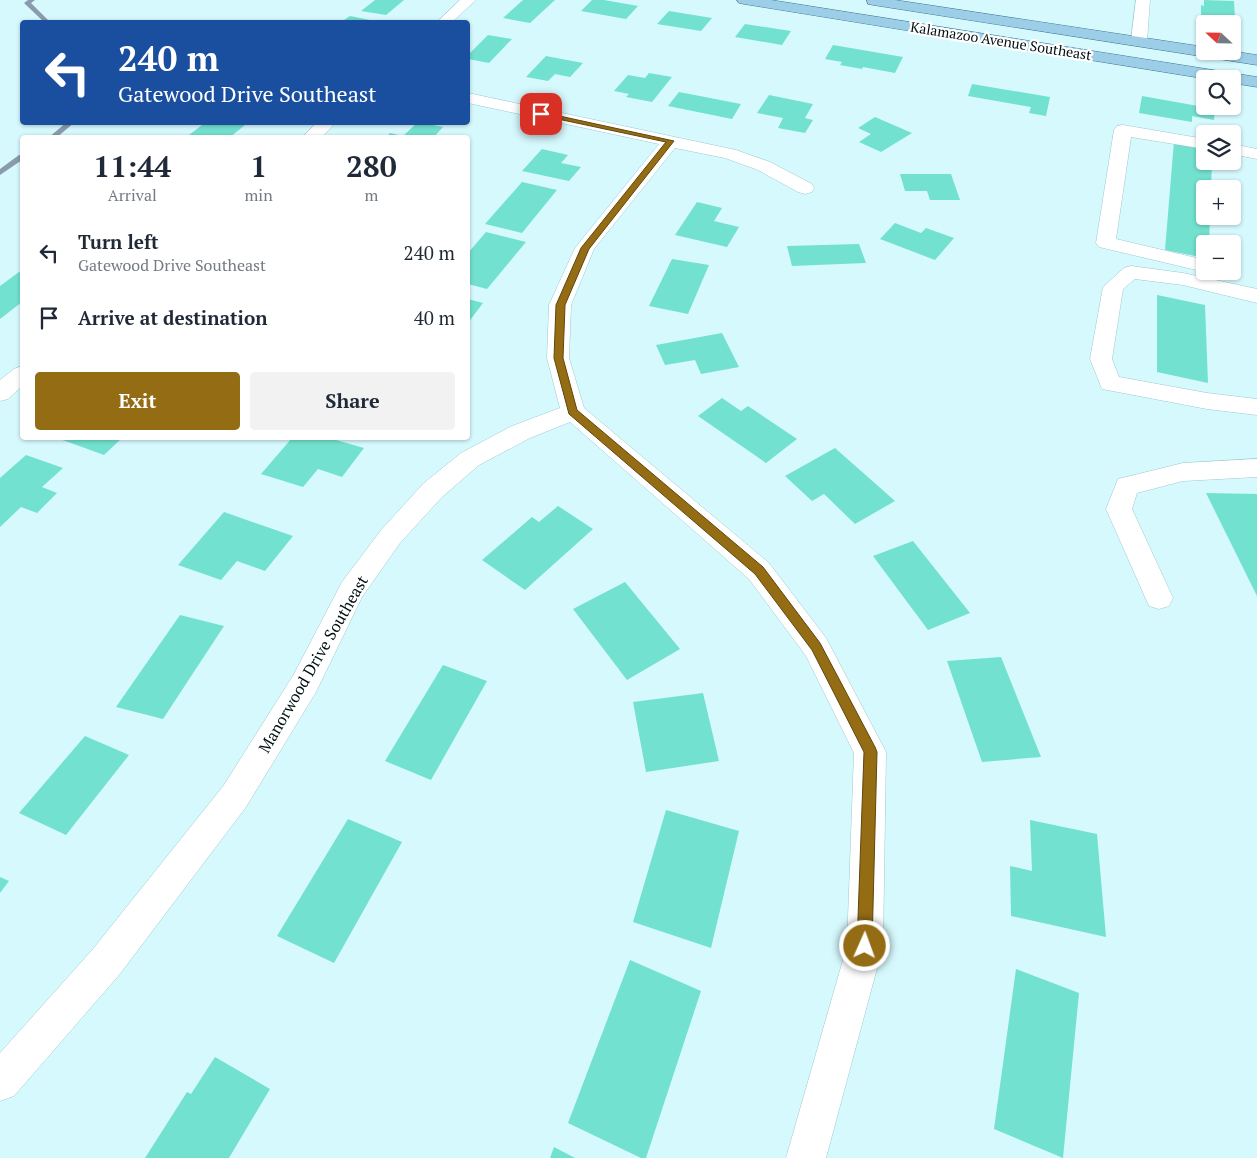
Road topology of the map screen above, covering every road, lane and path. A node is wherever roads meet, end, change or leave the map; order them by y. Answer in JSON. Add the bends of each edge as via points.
{"nodes":[{"id":1,"x":469,"y":0,"type":"edge"},
{"id":2,"x":744,"y":0,"type":"edge"},
{"id":3,"x":865,"y":0,"type":"edge"},
{"id":4,"x":1143,"y":0,"type":"edge"},
{"id":5,"x":446,"y":20,"type":"edge"},
{"id":6,"x":1138,"y":41,"type":"junction"},
{"id":7,"x":1257,"y":60,"type":"edge"},
{"id":8,"x":1257,"y":82,"type":"edge"},
{"id":9,"x":470,"y":98,"type":"edge"},
{"id":10,"x":325,"y":125,"type":"edge"},
{"id":11,"x":313,"y":135,"type":"edge"},
{"id":12,"x":670,"y":141,"type":"junction"},
{"id":13,"x":1196,"y":142,"type":"edge"},
{"id":14,"x":1241,"y":151,"type":"edge"},
{"id":15,"x":1257,"y":154,"type":"edge"},
{"id":16,"x":805,"y":188,"type":"dead end"},
{"id":17,"x":1196,"y":264,"type":"edge"},
{"id":18,"x":1241,"y":274,"type":"edge"},
{"id":19,"x":1257,"y":278,"type":"edge"},
{"id":20,"x":1257,"y":296,"type":"edge"},
{"id":21,"x":20,"y":376,"type":"edge"},
{"id":22,"x":0,"y":393,"type":"edge"},
{"id":23,"x":1257,"y":407,"type":"edge"},
{"id":24,"x":572,"y":412,"type":"junction"},
{"id":25,"x":1257,"y":468,"type":"edge"},
{"id":26,"x":1159,"y":598,"type":"dead end"},
{"id":27,"x":0,"y":1082,"type":"edge"},
{"id":28,"x":806,"y":1158,"type":"edge"}],
"edges":[{"from":1,"to":5,"type":"street"},
{"from":2,"to":8,"type":"main road","name":"Kalamazoo Avenue Southeast"},
{"from":3,"to":6,"type":"main road","name":"Kalamazoo Avenue Southeast"},
{"from":4,"to":6,"type":"street"},
{"from":6,"to":7,"type":"main road","name":"Kalamazoo Avenue Southeast"},
{"from":9,"to":12,"type":"street"},
{"from":10,"to":11,"type":"street"},
{"from":12,"to":16,"type":"street","via":[[749,160]]},
{"from":12,"to":24,"type":"street","via":[[585,248],[560,305],[558,358]]},
{"from":13,"to":17,"type":"street","via":[[1123,130],[1106,243]]},
{"from":14,"to":15,"type":"street"},
{"from":18,"to":19,"type":"street"},
{"from":20,"to":23,"type":"street","via":[[1183,279],[1131,272],[1113,287],[1101,359],[1110,383],[1207,402]]},
{"from":21,"to":22,"type":"street"},
{"from":24,"to":27,"type":"street","name":"Manorwood Drive Southeast","via":[[521,432],[470,459],[433,490],[391,536],[352,590],[305,683],[235,796],[106,962]]},
{"from":24,"to":28,"type":"street","via":[[759,570],[816,647],[870,752],[865,946]]},
{"from":25,"to":26,"type":"street","via":[[1183,472],[1126,486],[1119,509]]}]}
